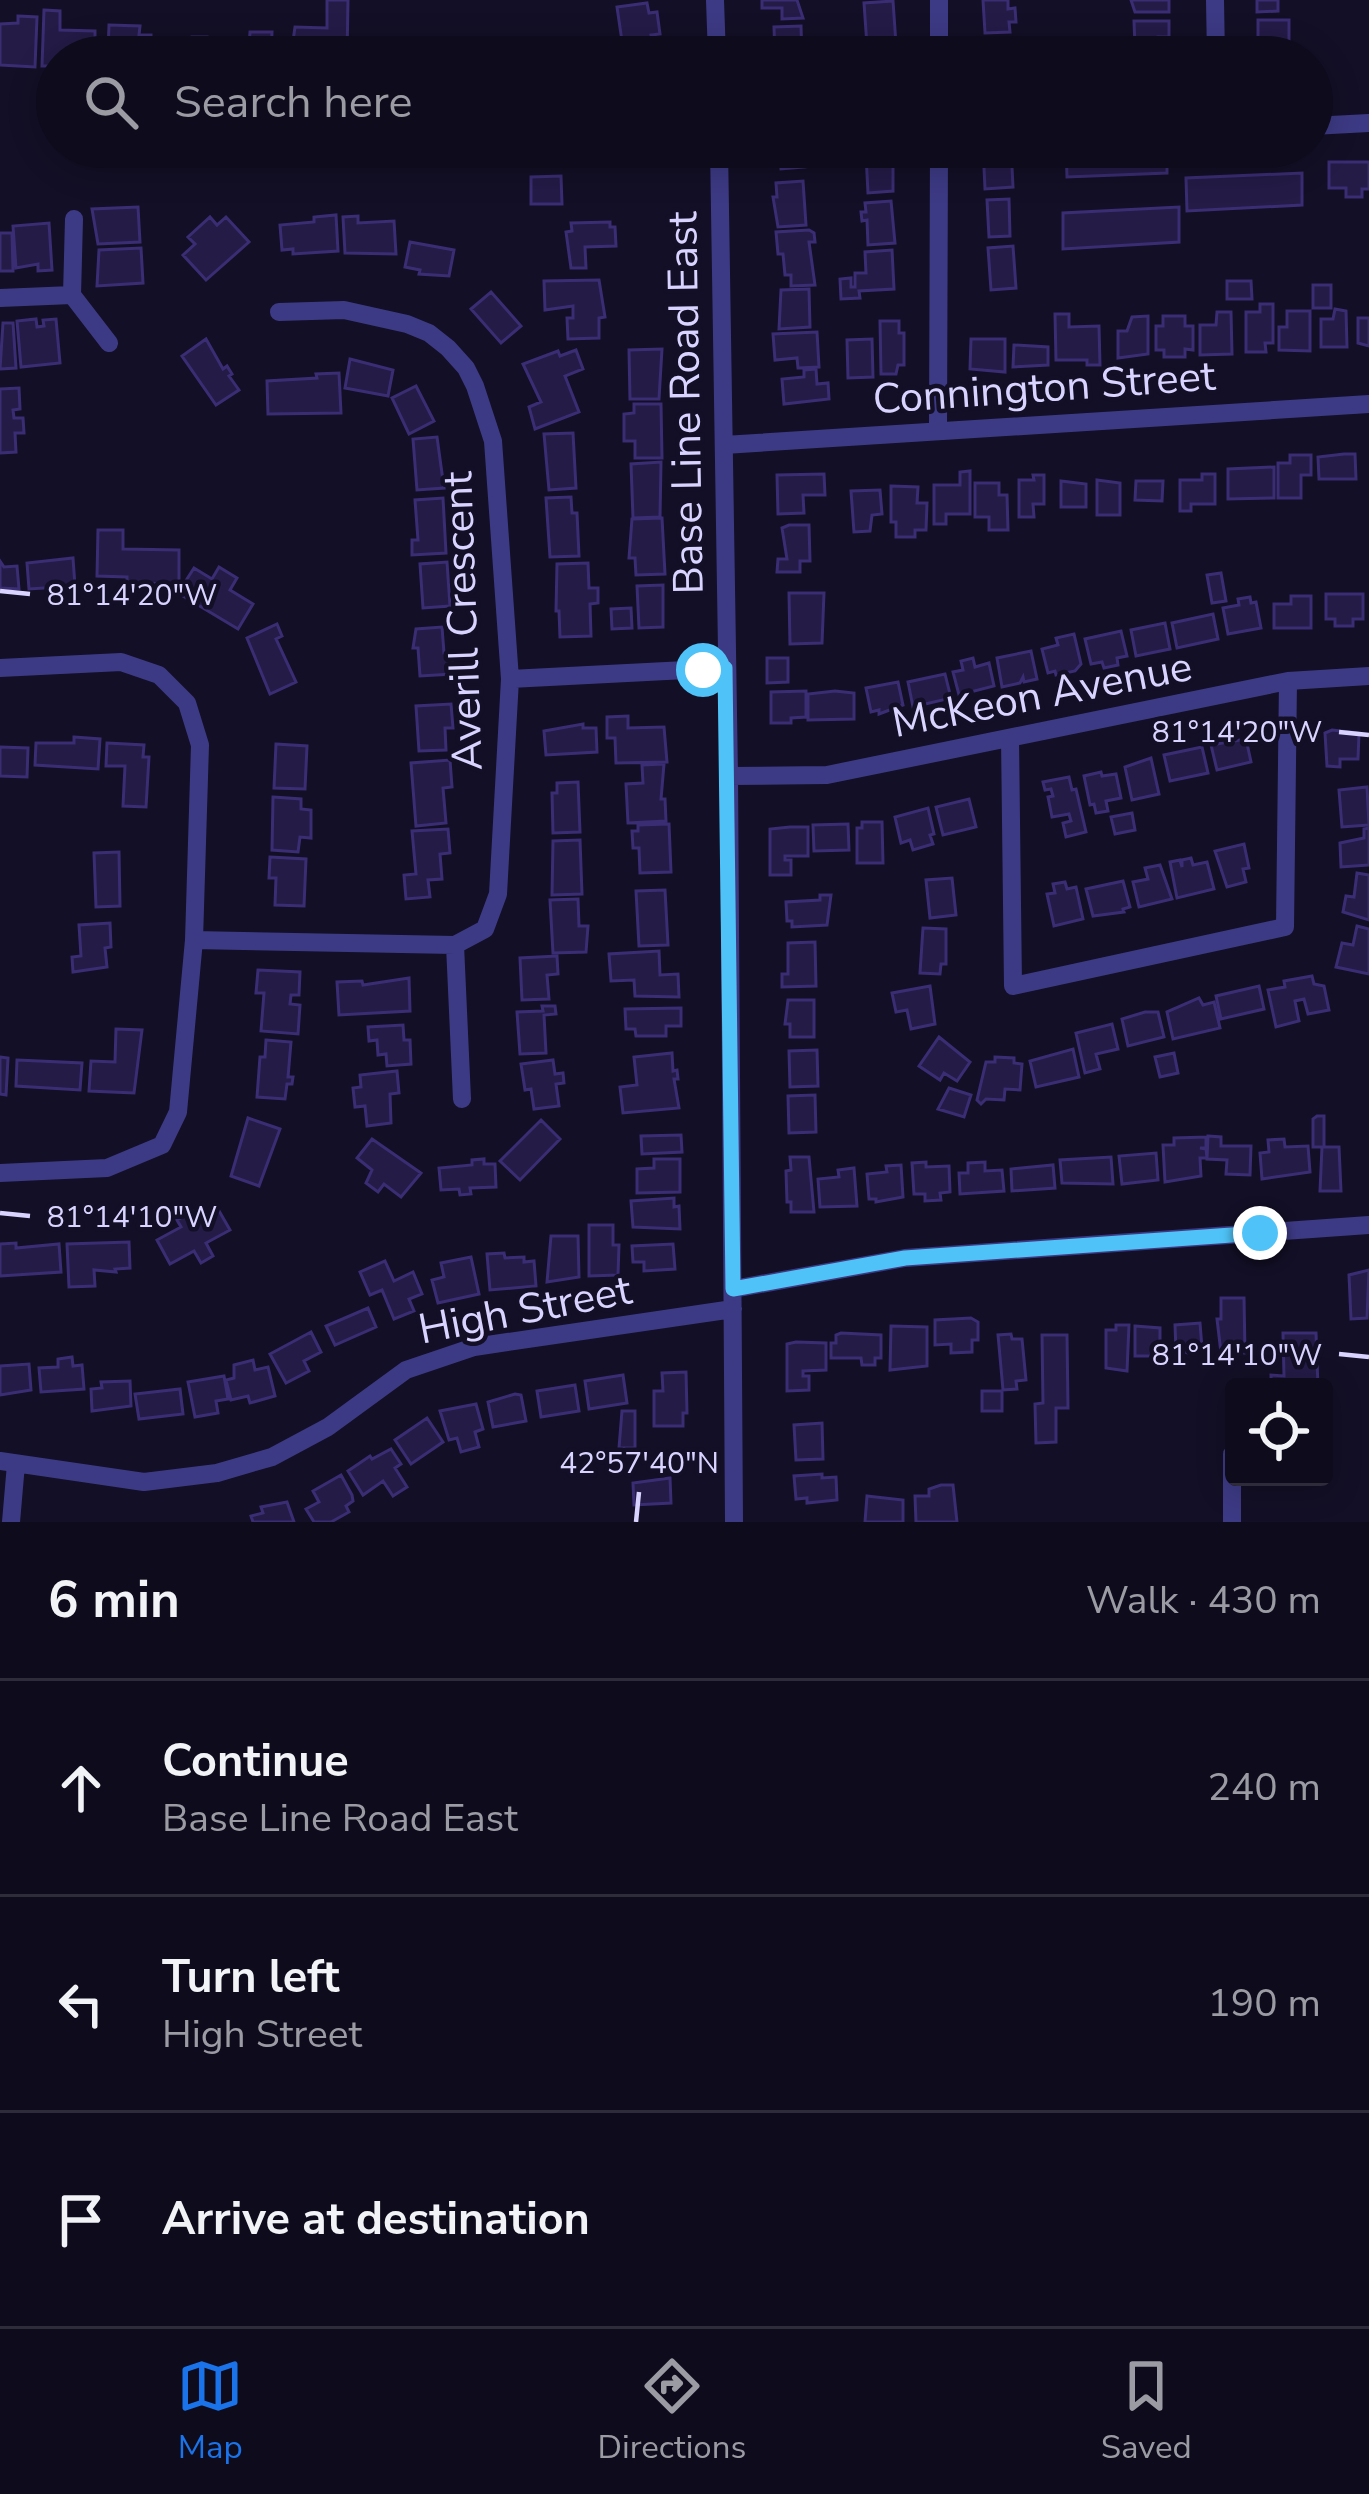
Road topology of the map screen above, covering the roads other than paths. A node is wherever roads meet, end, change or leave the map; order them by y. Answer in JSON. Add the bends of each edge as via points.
{"nodes":[{"id":1,"x":716,"y":0,"type":"edge"},
{"id":2,"x":939,"y":0,"type":"edge"},
{"id":3,"x":1215,"y":0,"type":"edge"},
{"id":4,"x":717,"y":36,"type":"edge"},
{"id":5,"x":939,"y":36,"type":"edge"},
{"id":6,"x":1216,"y":36,"type":"edge"},
{"id":7,"x":1369,"y":123,"type":"edge"},
{"id":8,"x":1333,"y":125,"type":"edge"},
{"id":9,"x":718,"y":168,"type":"edge"},
{"id":10,"x":939,"y":168,"type":"edge"},
{"id":11,"x":74,"y":219,"type":"dead end"},
{"id":12,"x":72,"y":295,"type":"junction"},
{"id":13,"x":0,"y":298,"type":"edge"},
{"id":14,"x":279,"y":312,"type":"dead end"},
{"id":15,"x":109,"y":343,"type":"dead end"},
{"id":16,"x":1369,"y":404,"type":"edge"},
{"id":17,"x":938,"y":430,"type":"junction"},
{"id":18,"x":724,"y":445,"type":"junction"},
{"id":19,"x":0,"y":668,"type":"edge"},
{"id":20,"x":725,"y":668,"type":"junction"},
{"id":21,"x":1369,"y":676,"type":"edge"},
{"id":22,"x":510,"y":679,"type":"junction"},
{"id":23,"x":1288,"y":681,"type":"junction"},
{"id":24,"x":1010,"y":739,"type":"junction"},
{"id":25,"x":729,"y":776,"type":"junction"},
{"id":26,"x":194,"y":940,"type":"junction"},
{"id":27,"x":455,"y":945,"type":"junction"},
{"id":28,"x":462,"y":1100,"type":"dead end"},
{"id":29,"x":0,"y":1173,"type":"edge"},
{"id":30,"x":1369,"y":1225,"type":"edge"},
{"id":31,"x":733,"y":1299,"type":"junction"},
{"id":32,"x":8,"y":1463,"type":"edge"},
{"id":33,"x":1232,"y":1486,"type":"edge"},
{"id":34,"x":11,"y":1522,"type":"edge"},
{"id":35,"x":734,"y":1522,"type":"edge"},
{"id":36,"x":1232,"y":1522,"type":"edge"}],
"edges":[{"from":1,"to":4,"type":"street"},
{"from":2,"to":5,"type":"street"},
{"from":3,"to":6,"type":"street"},
{"from":7,"to":8,"type":"street"},
{"from":9,"to":18,"type":"street","name":"Base Line Road East"},
{"from":10,"to":17,"type":"street"},
{"from":11,"to":12,"type":"street"},
{"from":12,"to":13,"type":"street"},
{"from":12,"to":15,"type":"street"},
{"from":14,"to":22,"type":"street","name":"Averill Crescent","via":[[379,315],[429,334],[466,368],[493,442]]},
{"from":16,"to":17,"type":"street","name":"Connington Street"},
{"from":17,"to":18,"type":"street","name":"Connington Street"},
{"from":18,"to":20,"type":"street","name":"Base Line Road East"},
{"from":19,"to":26,"type":"street","via":[[122,662],[159,676],[188,703],[200,746]]},
{"from":20,"to":22,"type":"street"},
{"from":20,"to":25,"type":"street","name":"Base Line Road East"},
{"from":21,"to":23,"type":"street","name":"McKeon Avenue"},
{"from":22,"to":27,"type":"street","name":"Averill Crescent","via":[[498,894],[485,929]]},
{"from":23,"to":24,"type":"street","name":"McKeon Avenue"},
{"from":23,"to":24,"type":"street","via":[[1285,927],[1013,986]]},
{"from":24,"to":25,"type":"street","name":"McKeon Avenue","via":[[826,775]]},
{"from":25,"to":31,"type":"street","name":"Base Line Road East"},
{"from":26,"to":27,"type":"street"},
{"from":26,"to":29,"type":"street","via":[[178,1112],[162,1145],[107,1168]]},
{"from":27,"to":28,"type":"street"},
{"from":30,"to":31,"type":"street","name":"High Street","via":[[905,1258]]},
{"from":31,"to":32,"type":"street","name":"High Street","via":[[474,1347],[406,1370],[272,1457],[217,1472],[144,1482]]},
{"from":31,"to":35,"type":"street","name":"Base Line Road East"},
{"from":32,"to":34,"type":"street"},
{"from":33,"to":36,"type":"street"}]}
